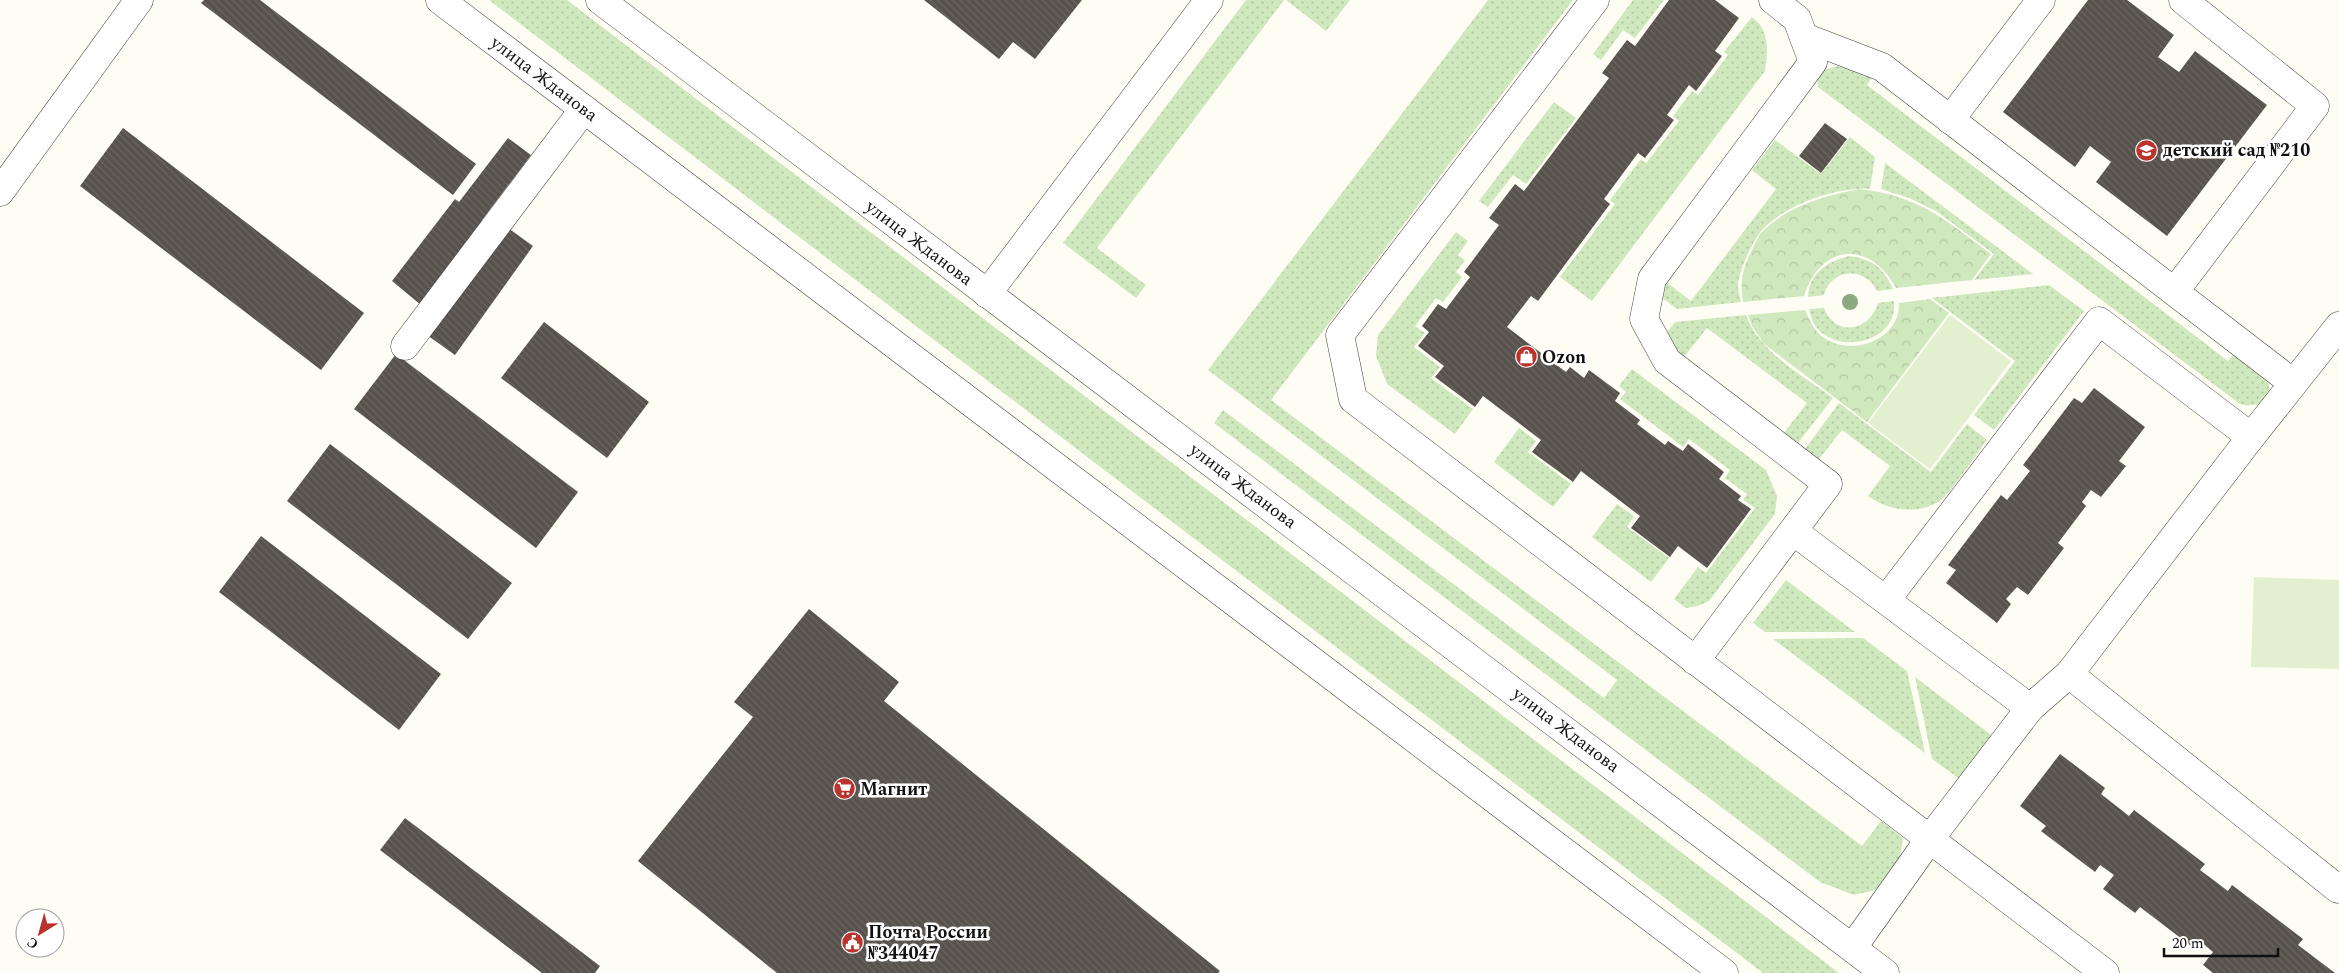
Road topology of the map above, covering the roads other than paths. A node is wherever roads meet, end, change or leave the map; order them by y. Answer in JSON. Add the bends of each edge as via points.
{"nodes":[{"id":1,"x":139,"y":0,"type":"edge"},
{"id":2,"x":440,"y":0,"type":"edge"},
{"id":3,"x":600,"y":0,"type":"edge"},
{"id":4,"x":1208,"y":0,"type":"edge"},
{"id":5,"x":1595,"y":0,"type":"edge"},
{"id":6,"x":1773,"y":0,"type":"edge"},
{"id":7,"x":2041,"y":0,"type":"edge"},
{"id":8,"x":2183,"y":0,"type":"edge"},
{"id":9,"x":1804,"y":37,"type":"junction"},
{"id":10,"x":584,"y":109,"type":"junction"},
{"id":11,"x":1950,"y":120,"type":"junction"},
{"id":12,"x":0,"y":192,"type":"edge"},
{"id":13,"x":2174,"y":291,"type":"junction"},
{"id":14,"x":987,"y":294,"type":"junction"},
{"id":15,"x":2339,"y":326,"type":"edge"},
{"id":16,"x":405,"y":346,"type":"dead end"},
{"id":17,"x":2293,"y":384,"type":"junction"},
{"id":18,"x":2251,"y":437,"type":"junction"},
{"id":19,"x":1793,"y":531,"type":"junction"},
{"id":20,"x":1886,"y":600,"type":"junction"},
{"id":21,"x":1695,"y":661,"type":"junction"},
{"id":22,"x":2069,"y":674,"type":"junction"},
{"id":23,"x":2030,"y":708,"type":"junction"},
{"id":24,"x":1929,"y":840,"type":"junction"},
{"id":25,"x":2339,"y":888,"type":"edge"},
{"id":26,"x":1853,"y":948,"type":"junction"},
{"id":27,"x":1724,"y":973,"type":"edge"},
{"id":28,"x":1886,"y":973,"type":"edge"},
{"id":29,"x":2105,"y":973,"type":"edge"}],
"edges":[{"from":1,"to":12,"type":"street"},
{"from":2,"to":10,"type":"street","name":"улица Жданова"},
{"from":3,"to":14,"type":"street","name":"улица Жданова"},
{"from":4,"to":14,"type":"street"},
{"from":5,"to":21,"type":"street","via":[[1340,335],[1353,399]]},
{"from":6,"to":9,"type":"street","via":[[1798,19]]},
{"from":7,"to":11,"type":"street"},
{"from":8,"to":13,"type":"street","via":[[2315,106]]},
{"from":9,"to":11,"type":"street","via":[[1882,67]]},
{"from":9,"to":19,"type":"street","via":[[1813,62],[1652,279],[1644,320],[1667,361],[1828,484]]},
{"from":10,"to":16,"type":"street"},
{"from":10,"to":27,"type":"street","name":"улица Жданова"},
{"from":11,"to":13,"type":"street"},
{"from":13,"to":17,"type":"street"},
{"from":14,"to":26,"type":"street","name":"улица Жданова"},
{"from":15,"to":17,"type":"street"},
{"from":17,"to":18,"type":"street"},
{"from":18,"to":20,"type":"street","via":[[2099,321]]},
{"from":18,"to":22,"type":"street"},
{"from":19,"to":20,"type":"street"},
{"from":19,"to":21,"type":"street"},
{"from":20,"to":23,"type":"street"},
{"from":21,"to":24,"type":"street"},
{"from":22,"to":23,"type":"street"},
{"from":22,"to":25,"type":"street"},
{"from":23,"to":24,"type":"street"},
{"from":24,"to":26,"type":"street"},
{"from":24,"to":29,"type":"street"},
{"from":26,"to":28,"type":"street","name":"улица Жданова"}]}
